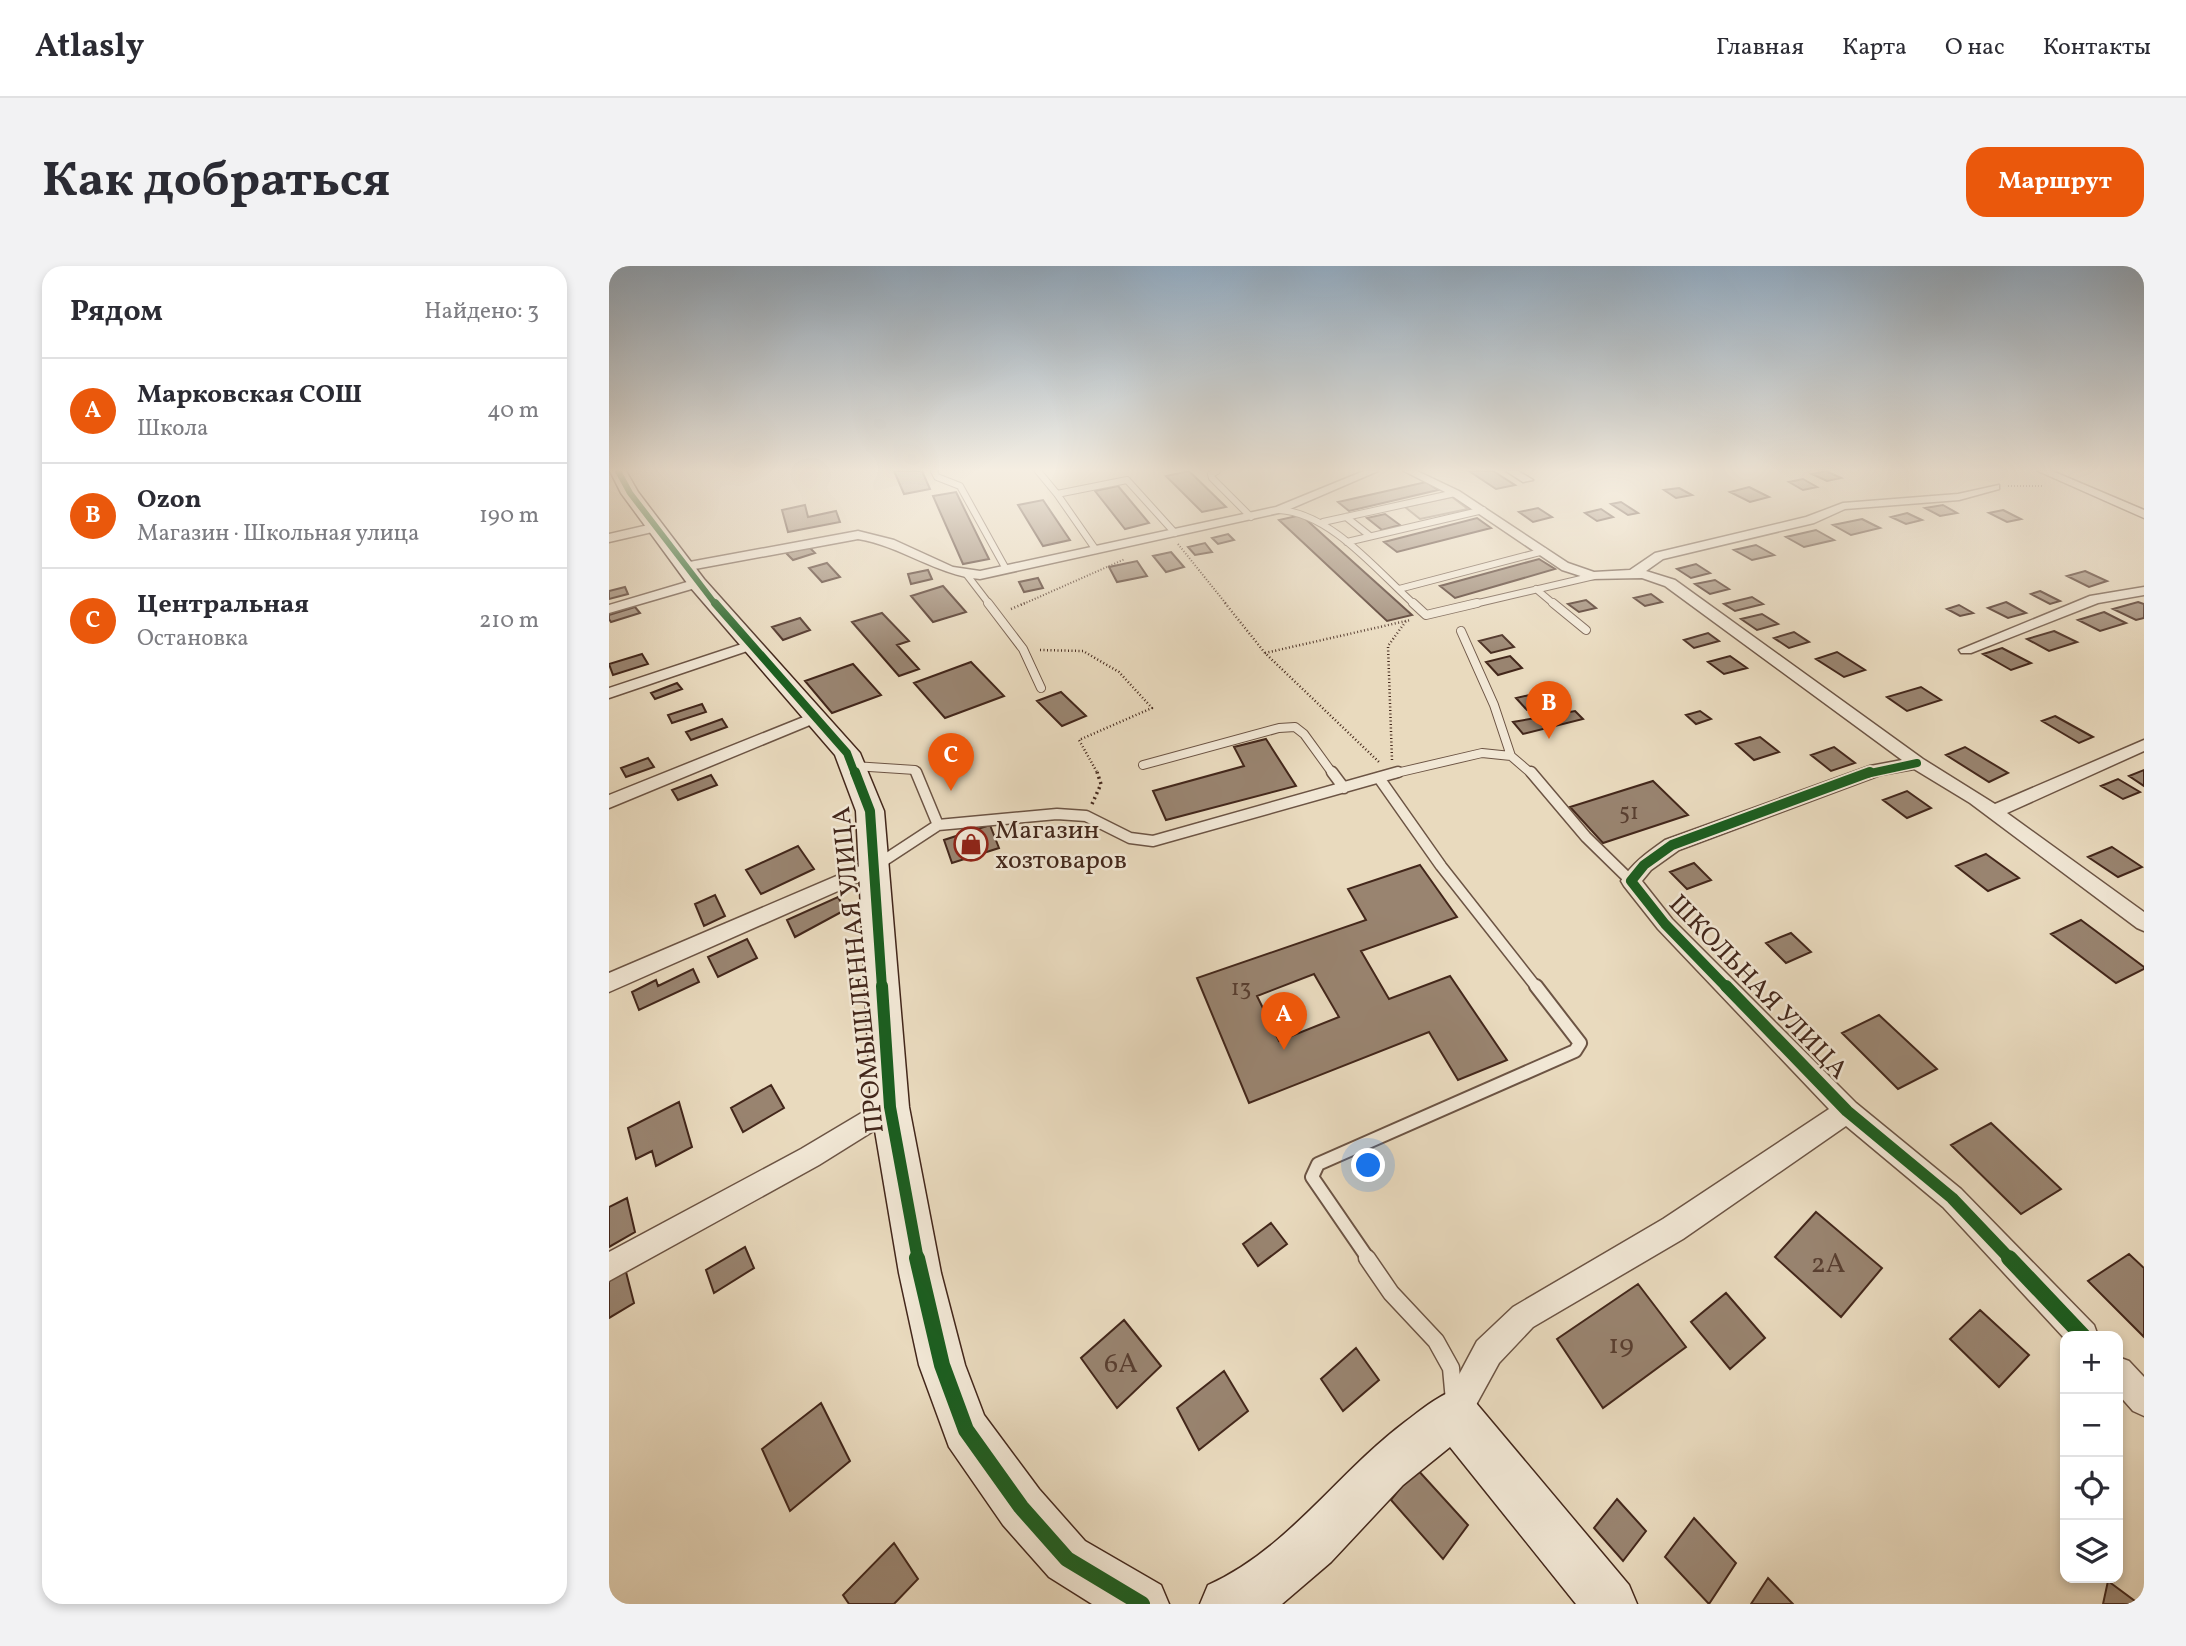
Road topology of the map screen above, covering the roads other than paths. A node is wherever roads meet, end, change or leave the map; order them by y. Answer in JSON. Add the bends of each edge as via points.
{"nodes":[{"id":1,"x":629,"y":533,"type":"edge"},
{"id":2,"x":662,"y":533,"type":"edge"},
{"id":3,"x":986,"y":533,"type":"edge"},
{"id":4,"x":1084,"y":533,"type":"edge"},
{"id":5,"x":1337,"y":533,"type":"edge"},
{"id":6,"x":1367,"y":533,"type":"edge"},
{"id":7,"x":1381,"y":533,"type":"edge"},
{"id":8,"x":1518,"y":533,"type":"edge"},
{"id":9,"x":1754,"y":533,"type":"edge"},
{"id":10,"x":1172,"y":534,"type":"edge"},
{"id":11,"x":1370,"y":536,"type":"junction"},
{"id":12,"x":609,"y":538,"type":"edge"},
{"id":13,"x":1347,"y":542,"type":"junction"},
{"id":14,"x":1096,"y":550,"type":"junction"},
{"id":15,"x":1544,"y":551,"type":"junction"},
{"id":16,"x":1006,"y":569,"type":"junction"},
{"id":17,"x":1635,"y":573,"type":"junction"},
{"id":18,"x":691,"y":575,"type":"junction"},
{"id":19,"x":967,"y":575,"type":"junction"},
{"id":20,"x":1594,"y":576,"type":"junction"},
{"id":21,"x":1399,"y":589,"type":"junction"},
{"id":22,"x":1536,"y":589,"type":"junction"},
{"id":23,"x":2144,"y":591,"type":"edge"},
{"id":24,"x":609,"y":609,"type":"edge"},
{"id":25,"x":1586,"y":630,"type":"dead end"},
{"id":26,"x":1461,"y":631,"type":"dead end"},
{"id":27,"x":751,"y":645,"type":"junction"},
{"id":28,"x":1966,"y":650,"type":"dead end"},
{"id":29,"x":1041,"y":688,"type":"dead end"},
{"id":30,"x":609,"y":693,"type":"edge"},
{"id":31,"x":816,"y":717,"type":"junction"},
{"id":32,"x":2144,"y":746,"type":"edge"},
{"id":33,"x":1511,"y":756,"type":"junction"},
{"id":34,"x":1917,"y":763,"type":"junction"},
{"id":35,"x":1143,"y":765,"type":"dead end"},
{"id":36,"x":853,"y":766,"type":"junction"},
{"id":37,"x":1386,"y":776,"type":"junction"},
{"id":38,"x":1344,"y":788,"type":"junction"},
{"id":39,"x":609,"y":802,"type":"edge"},
{"id":40,"x":1994,"y":812,"type":"junction"},
{"id":41,"x":938,"y":825,"type":"junction"},
{"id":42,"x":874,"y":867,"type":"junction"},
{"id":43,"x":1631,"y":881,"type":"junction"},
{"id":44,"x":2144,"y":923,"type":"edge"},
{"id":45,"x":609,"y":983,"type":"edge"},
{"id":46,"x":890,"y":1107,"type":"junction"},
{"id":47,"x":1847,"y":1111,"type":"junction"},
{"id":48,"x":609,"y":1268,"type":"edge"},
{"id":49,"x":2079,"y":1331,"type":"edge"},
{"id":50,"x":2123,"y":1377,"type":"edge"},
{"id":51,"x":2144,"y":1400,"type":"edge"},
{"id":52,"x":1454,"y":1414,"type":"junction"},
{"id":53,"x":1142,"y":1604,"type":"edge"},
{"id":54,"x":1227,"y":1604,"type":"edge"},
{"id":55,"x":1610,"y":1604,"type":"edge"}],
"edges":[{"from":1,"to":12,"type":"street"},
{"from":2,"to":18,"type":"street","name":"ПРОМЫШЛЕННАЯ УЛИЦА"},
{"from":3,"to":16,"type":"lane"},
{"from":4,"to":14,"type":"lane"},
{"from":5,"to":13,"type":"lane"},
{"from":6,"to":11,"type":"lane"},
{"from":7,"to":11,"type":"lane"},
{"from":8,"to":15,"type":"street"},
{"from":9,"to":17,"type":"street","via":[[1659,556]]},
{"from":10,"to":14,"type":"street"},
{"from":11,"to":13,"type":"lane"},
{"from":13,"to":21,"type":"lane"},
{"from":14,"to":16,"type":"street"},
{"from":15,"to":20,"type":"street","via":[[1563,566]]},
{"from":15,"to":21,"type":"lane"},
{"from":16,"to":19,"type":"street"},
{"from":17,"to":20,"type":"street"},
{"from":17,"to":34,"type":"street","via":[[1670,583]]},
{"from":18,"to":19,"type":"street","via":[[858,535],[876,537],[954,574]]},
{"from":18,"to":24,"type":"street"},
{"from":18,"to":27,"type":"street","name":"ПРОМЫШЛЕННАЯ УЛИЦА"},
{"from":19,"to":29,"type":"lane","via":[[1024,649]]},
{"from":20,"to":22,"type":"lane"},
{"from":21,"to":22,"type":"lane","via":[[1426,615]]},
{"from":22,"to":25,"type":"lane"},
{"from":23,"to":28,"type":"street","via":[[2095,599]]},
{"from":26,"to":33,"type":"lane"},
{"from":27,"to":30,"type":"street"},
{"from":27,"to":31,"type":"street","name":"ПРОМЫШЛЕННАЯ УЛИЦА"},
{"from":31,"to":36,"type":"street","name":"ПРОМЫШЛЕННАЯ УЛИЦА"},
{"from":31,"to":39,"type":"street"},
{"from":32,"to":40,"type":"street"},
{"from":33,"to":37,"type":"lane","via":[[1482,753]]},
{"from":33,"to":43,"type":"lane"},
{"from":34,"to":40,"type":"street"},
{"from":34,"to":43,"type":"street","via":[[1876,770],[1672,845]]},
{"from":35,"to":38,"type":"lane","via":[[1295,727]]},
{"from":36,"to":41,"type":"lane","via":[[915,769]]},
{"from":36,"to":42,"type":"street","name":"ПРОМЫШЛЕННАЯ УЛИЦА","via":[[870,811]]},
{"from":37,"to":38,"type":"lane"},
{"from":37,"to":52,"type":"lane","via":[[1441,866],[1580,1043],[1575,1051],[1318,1164],[1312,1177],[1391,1293],[1436,1341],[1451,1368]]},
{"from":38,"to":41,"type":"lane","via":[[1153,841],[1130,838],[1086,816],[1057,814]]},
{"from":40,"to":44,"type":"street"},
{"from":41,"to":42,"type":"lane"},
{"from":42,"to":45,"type":"street"},
{"from":42,"to":46,"type":"street","name":"ПРОМЫШЛЕННАЯ УЛИЦА"},
{"from":43,"to":47,"type":"street","name":"ШКОЛЬНАЯ УЛИЦА","via":[[1665,924]]},
{"from":46,"to":48,"type":"street","via":[[810,1157]]},
{"from":46,"to":53,"type":"street","name":"ПРОМЫШЛЕННАЯ УЛИЦА","via":[[920,1273],[942,1365],[966,1430],[1021,1507],[1067,1559]]},
{"from":47,"to":49,"type":"street","name":"ШКОЛЬНАЯ УЛИЦА","via":[[1952,1198]]},
{"from":47,"to":52,"type":"street","via":[[1673,1229],[1523,1317],[1488,1352]]},
{"from":50,"to":51,"type":"street"},
{"from":52,"to":54,"type":"street","via":[[1386,1468],[1300,1559],[1247,1597]]},
{"from":52,"to":55,"type":"street"}]}
